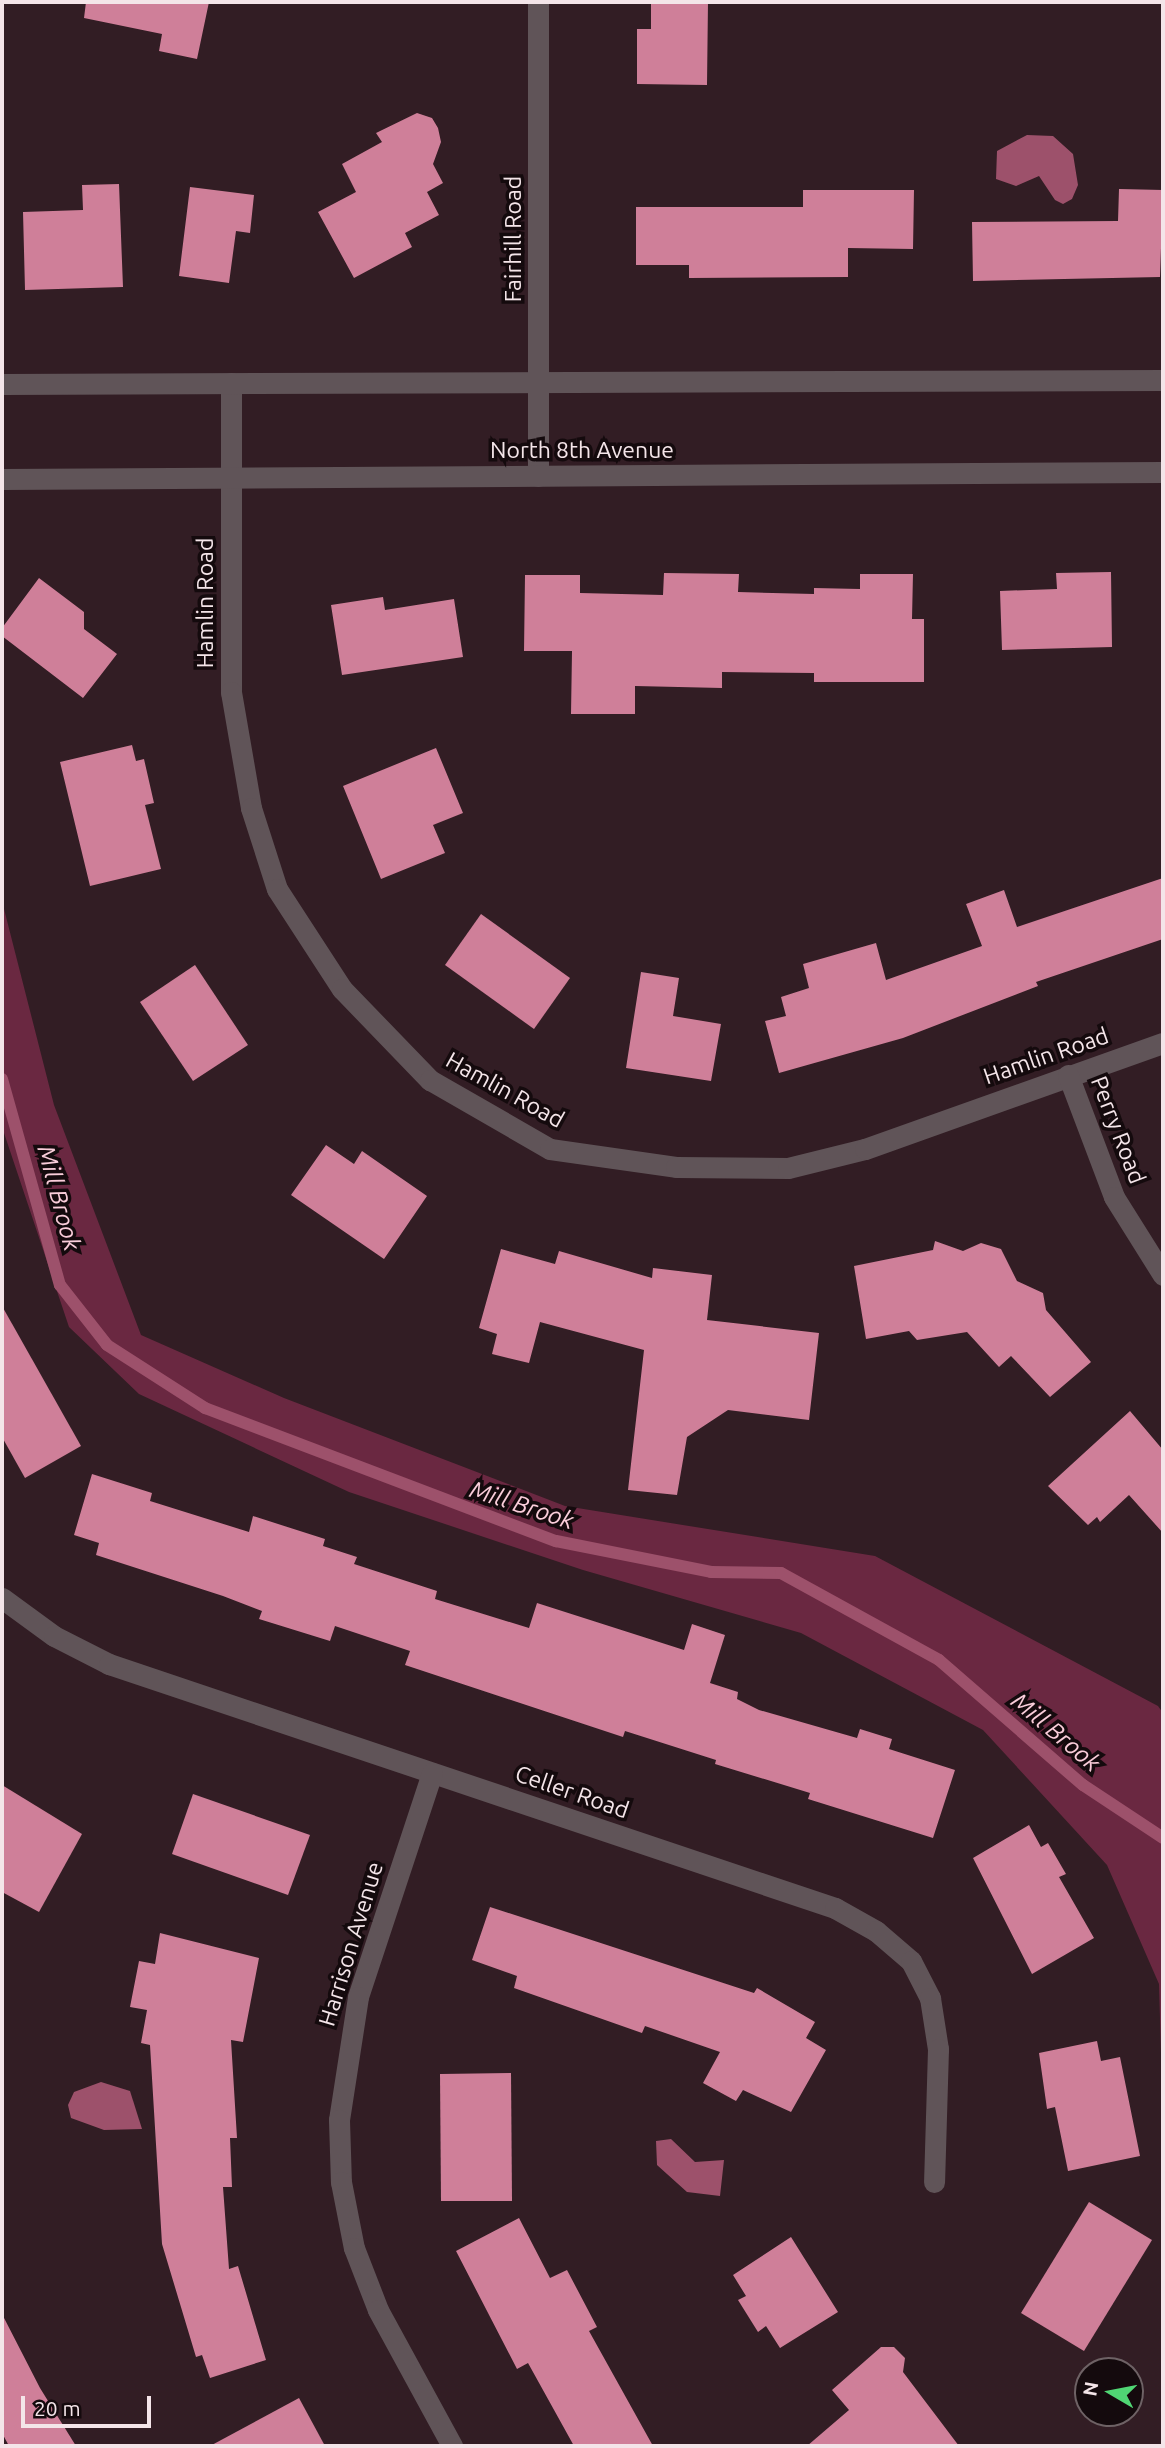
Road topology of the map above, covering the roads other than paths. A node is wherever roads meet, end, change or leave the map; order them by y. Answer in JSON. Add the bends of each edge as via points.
{"nodes":[{"id":1,"x":538,"y":2,"type":"edge"},
{"id":2,"x":1163,"y":380,"type":"edge"},
{"id":3,"x":539,"y":381,"type":"junction"},
{"id":4,"x":2,"y":383,"type":"edge"},
{"id":5,"x":232,"y":383,"type":"junction"},
{"id":6,"x":1163,"y":472,"type":"edge"},
{"id":7,"x":538,"y":476,"type":"junction"},
{"id":8,"x":232,"y":478,"type":"junction"},
{"id":9,"x":2,"y":479,"type":"edge"},
{"id":10,"x":1163,"y":1043,"type":"edge"},
{"id":11,"x":1068,"y":1075,"type":"junction"},
{"id":12,"x":1163,"y":1275,"type":"edge"},
{"id":13,"x":2,"y":1598,"type":"edge"},
{"id":14,"x":432,"y":1773,"type":"junction"},
{"id":15,"x":934,"y":2182,"type":"dead end"},
{"id":16,"x":452,"y":2446,"type":"edge"}],
"edges":[{"from":1,"to":3,"type":"street","name":"Fairhill Road"},
{"from":2,"to":3,"type":"street"},
{"from":3,"to":5,"type":"street"},
{"from":3,"to":7,"type":"street","name":"Fairhill Road"},
{"from":4,"to":5,"type":"street"},
{"from":5,"to":8,"type":"street","name":"Hamlin Road"},
{"from":6,"to":7,"type":"street","name":"North 8th Avenue"},
{"from":7,"to":8,"type":"street","name":"North 8th Avenue"},
{"from":8,"to":9,"type":"street","name":"North 8th Avenue"},
{"from":8,"to":11,"type":"street","name":"Hamlin Road","via":[[231,692],[251,808],[276,889],[342,989],[430,1080],[550,1149],[676,1167],[788,1168],[865,1149]]},
{"from":10,"to":11,"type":"street","name":"Hamlin Road"},
{"from":11,"to":12,"type":"street","name":"Perry Road","via":[[1114,1197]]},
{"from":13,"to":14,"type":"street","name":"Celler Road","via":[[54,1636],[109,1664]]},
{"from":14,"to":15,"type":"street","name":"Celler Road","via":[[835,1908],[876,1931],[911,1961],[930,1998],[938,2049]]},
{"from":14,"to":16,"type":"street","name":"Harrison Avenue","via":[[358,1997],[339,2133],[341,2182],[354,2248],[378,2310]]}]}
